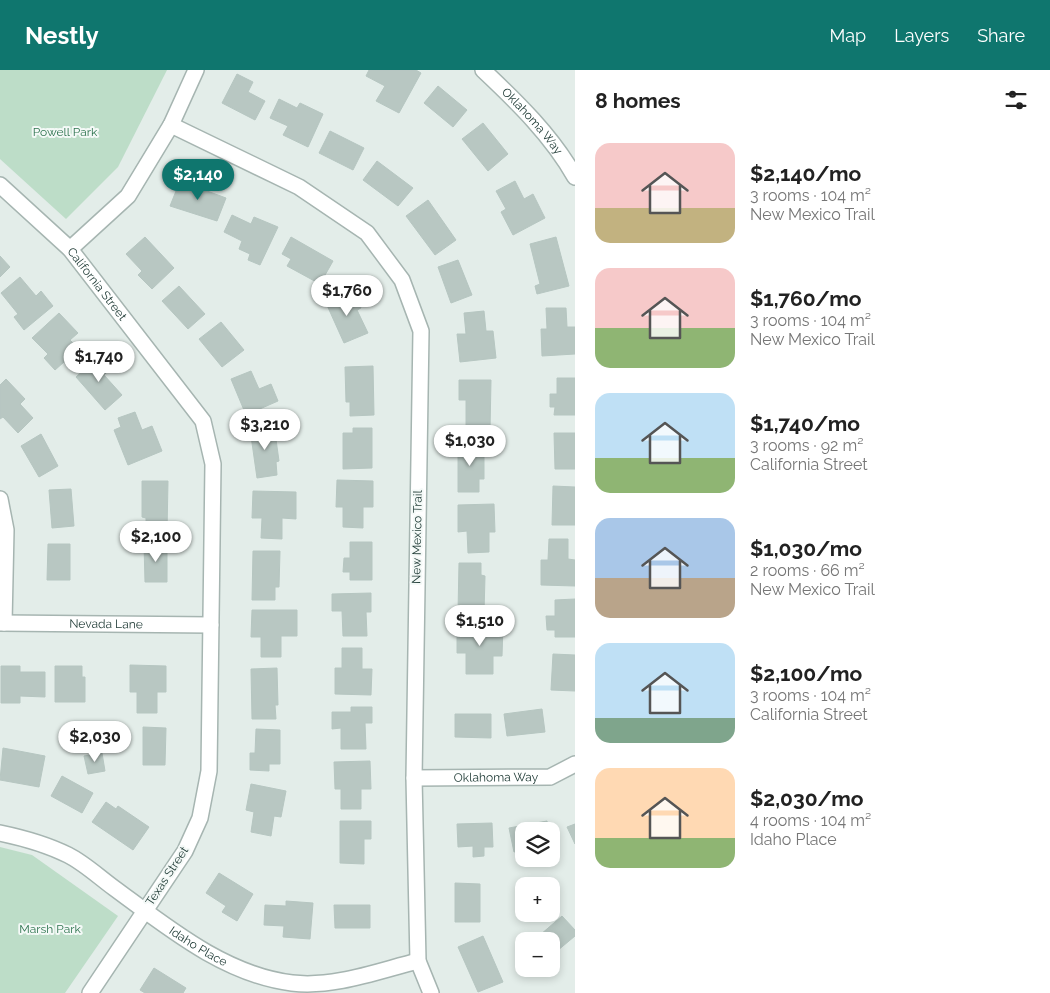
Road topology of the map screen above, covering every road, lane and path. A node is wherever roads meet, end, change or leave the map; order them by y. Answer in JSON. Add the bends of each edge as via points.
{"nodes":[{"id":1,"x":196,"y":70,"type":"edge"},
{"id":2,"x":483,"y":70,"type":"edge"},
{"id":3,"x":170,"y":125,"type":"junction"},
{"id":4,"x":575,"y":177,"type":"edge"},
{"id":5,"x":0,"y":185,"type":"edge"},
{"id":6,"x":70,"y":249,"type":"junction"},
{"id":7,"x":0,"y":498,"type":"edge"},
{"id":8,"x":2,"y":623,"type":"edge"},
{"id":9,"x":212,"y":625,"type":"junction"},
{"id":10,"x":575,"y":764,"type":"edge"},
{"id":11,"x":414,"y":778,"type":"junction"},
{"id":12,"x":0,"y":833,"type":"edge"},
{"id":13,"x":144,"y":911,"type":"junction"},
{"id":14,"x":418,"y":960,"type":"junction"},
{"id":15,"x":90,"y":993,"type":"edge"},
{"id":16,"x":431,"y":993,"type":"edge"}],
"edges":[{"from":1,"to":3,"type":"street"},
{"from":2,"to":4,"type":"street","name":"Oklahoma Way","via":[[515,100],[564,156]]},
{"from":3,"to":6,"type":"street","via":[[128,196]]},
{"from":3,"to":11,"type":"street","name":"New Mexico Trail","via":[[298,187],[352,222],[367,233],[402,280],[420,331]]},
{"from":5,"to":6,"type":"street","name":"California Street"},
{"from":6,"to":9,"type":"street","name":"California Street","via":[[203,421],[213,464]]},
{"from":7,"to":8,"type":"street","via":[[6,530]]},
{"from":8,"to":9,"type":"street","name":"Nevada Lane"},
{"from":9,"to":13,"type":"street","name":"Texas Street","via":[[209,771],[200,818],[185,851]]},
{"from":10,"to":11,"type":"street","name":"Oklahoma Way","via":[[550,777]]},
{"from":11,"to":14,"type":"street","name":"New Mexico Trail"},
{"from":12,"to":13,"type":"street","name":"Idaho Place","via":[[31,839],[70,856]]},
{"from":13,"to":14,"type":"street","name":"Idaho Place","via":[[216,958],[254,975],[293,983],[334,982]]},
{"from":13,"to":15,"type":"street","name":"Texas Street"},
{"from":14,"to":16,"type":"street"}]}
